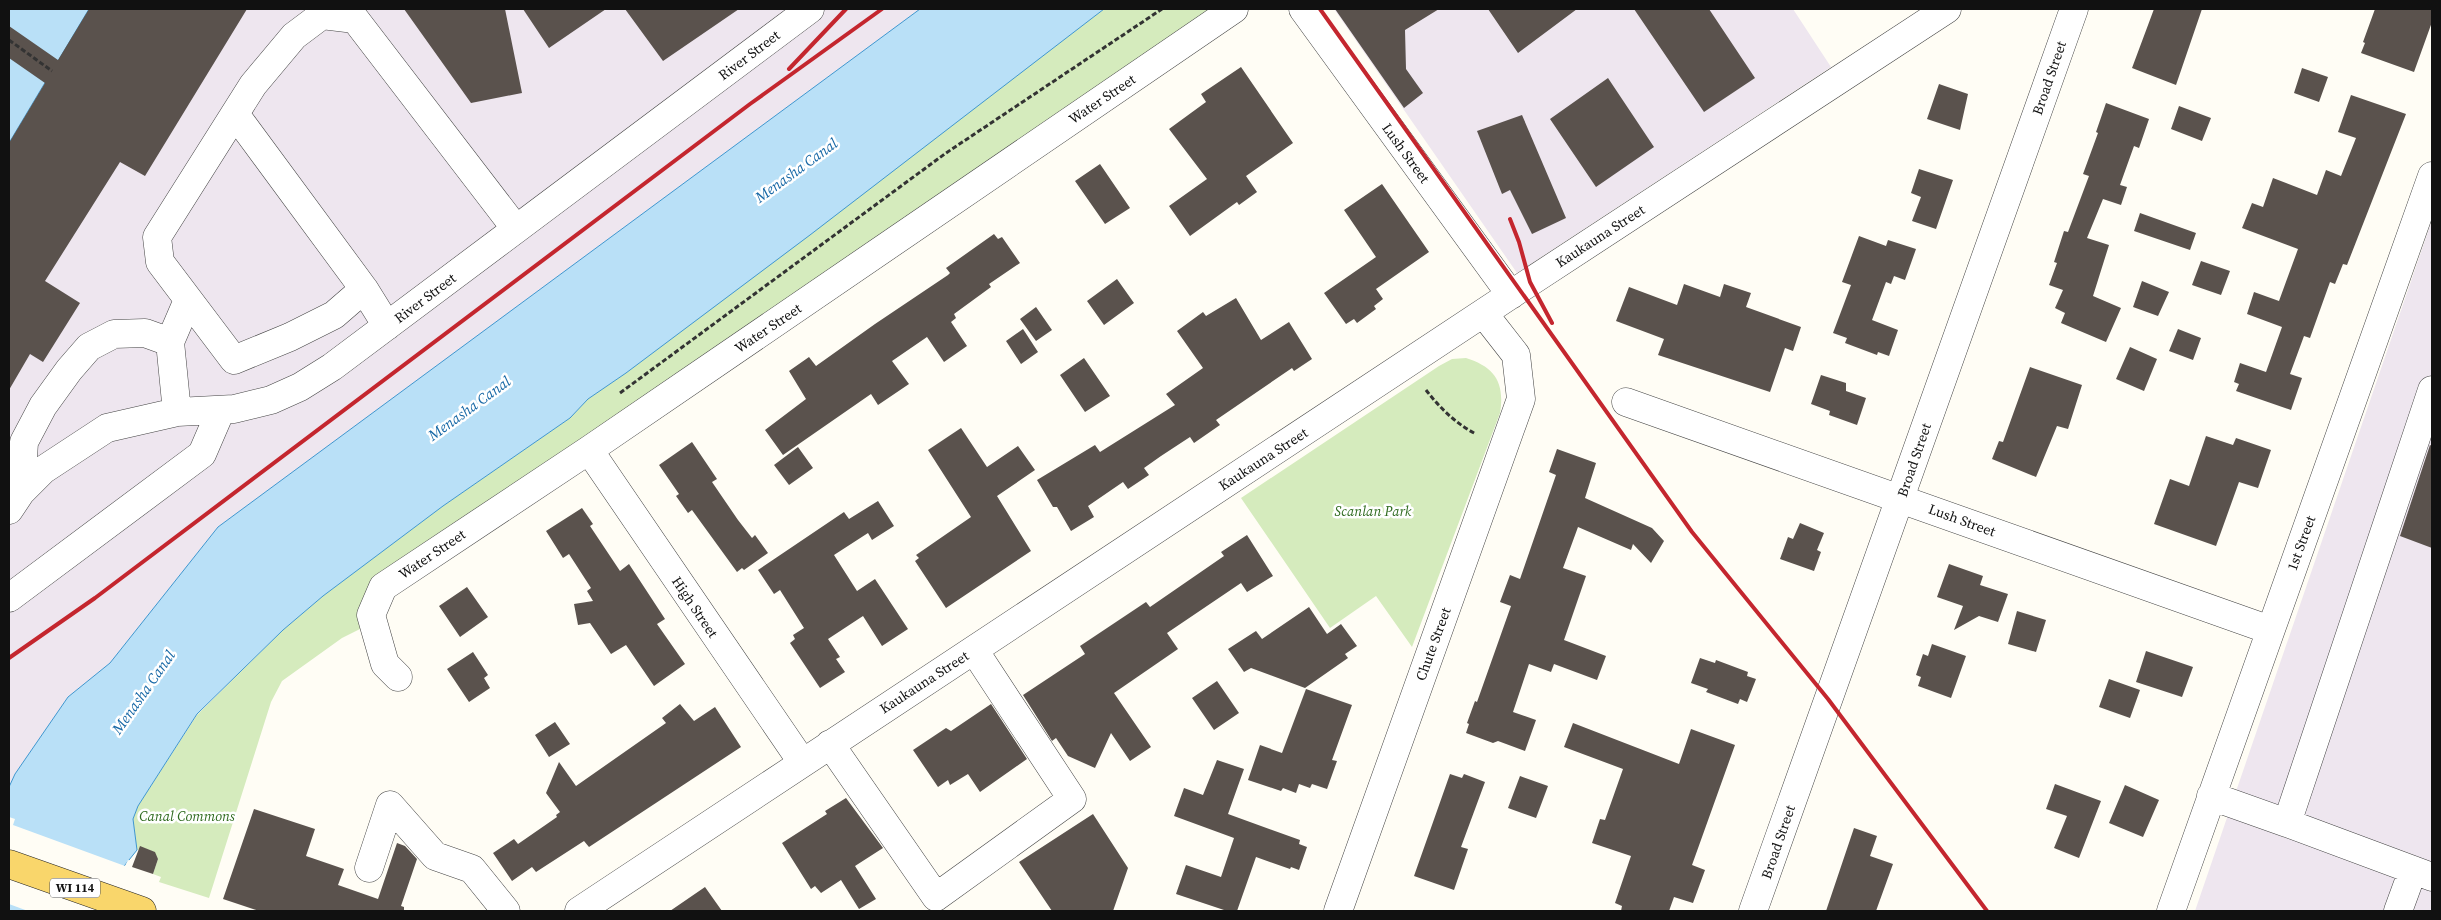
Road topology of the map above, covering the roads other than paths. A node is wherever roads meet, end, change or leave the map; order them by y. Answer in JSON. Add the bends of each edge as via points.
{"nodes":[{"id":1,"x":810,"y":9,"type":"edge"},
{"id":2,"x":1234,"y":9,"type":"edge"},
{"id":3,"x":1303,"y":9,"type":"edge"},
{"id":4,"x":1947,"y":9,"type":"edge"},
{"id":5,"x":2074,"y":9,"type":"edge"},
{"id":6,"x":235,"y":114,"type":"junction"},
{"id":7,"x":2432,"y":176,"type":"edge"},
{"id":8,"x":516,"y":229,"type":"junction"},
{"id":9,"x":364,"y":289,"type":"junction"},
{"id":10,"x":1511,"y":295,"type":"junction"},
{"id":11,"x":188,"y":300,"type":"junction"},
{"id":12,"x":1484,"y":314,"type":"junction"},
{"id":13,"x":387,"y":326,"type":"junction"},
{"id":14,"x":170,"y":342,"type":"junction"},
{"id":15,"x":2432,"y":390,"type":"edge"},
{"id":16,"x":1626,"y":402,"type":"dead end"},
{"id":17,"x":222,"y":410,"type":"junction"},
{"id":18,"x":177,"y":412,"type":"junction"},
{"id":19,"x":589,"y":450,"type":"junction"},
{"id":20,"x":1901,"y":498,"type":"junction"},
{"id":21,"x":15,"y":501,"type":"edge"},
{"id":22,"x":9,"y":598,"type":"edge"},
{"id":23,"x":2270,"y":630,"type":"junction"},
{"id":24,"x":974,"y":650,"type":"junction"},
{"id":25,"x":398,"y":677,"type":"dead end"},
{"id":26,"x":830,"y":744,"type":"junction"},
{"id":27,"x":802,"y":762,"type":"junction"},
{"id":28,"x":2211,"y":796,"type":"junction"},
{"id":29,"x":2287,"y":823,"type":"junction"},
{"id":30,"x":9,"y":864,"type":"edge"},
{"id":31,"x":369,"y":868,"type":"dead end"},
{"id":32,"x":2423,"y":874,"type":"edge"},
{"id":33,"x":142,"y":911,"type":"edge"},
{"id":34,"x":506,"y":911,"type":"edge"},
{"id":35,"x":579,"y":911,"type":"edge"},
{"id":36,"x":1338,"y":911,"type":"edge"},
{"id":37,"x":1753,"y":911,"type":"edge"},
{"id":38,"x":2171,"y":911,"type":"edge"},
{"id":39,"x":2398,"y":911,"type":"edge"}],
"edges":[{"from":1,"to":8,"type":"street","name":"River Street"},
{"from":2,"to":19,"type":"street","name":"Water Street"},
{"from":3,"to":10,"type":"street","name":"Lush Street"},
{"from":4,"to":10,"type":"street","name":"Kaukauna Street"},
{"from":5,"to":20,"type":"street","name":"Broad Street"},
{"from":6,"to":8,"type":"street","via":[[253,86],[294,36],[322,15],[355,19]]},
{"from":6,"to":9,"type":"street"},
{"from":6,"to":11,"type":"street","via":[[157,237],[160,262]]},
{"from":7,"to":23,"type":"street","name":"1st Street"},
{"from":8,"to":13,"type":"street","name":"River Street"},
{"from":9,"to":11,"type":"street","via":[[334,315],[290,338],[234,360]]},
{"from":9,"to":13,"type":"street"},
{"from":10,"to":12,"type":"street","name":"Kaukauna Street"},
{"from":11,"to":14,"type":"street"},
{"from":12,"to":24,"type":"street","name":"Kaukauna Street"},
{"from":12,"to":36,"type":"street","name":"Chute Street","via":[[1516,355],[1521,399]]},
{"from":13,"to":17,"type":"street","name":"River Street","via":[[300,387],[271,400]]},
{"from":14,"to":18,"type":"street"},
{"from":14,"to":21,"type":"street","via":[[145,333],[114,334],[89,347],[43,406],[24,442]]},
{"from":15,"to":29,"type":"street"},
{"from":16,"to":20,"type":"street","name":"Lush Street"},
{"from":17,"to":18,"type":"street","name":"River Street"},
{"from":17,"to":22,"type":"street","via":[[202,454]]},
{"from":18,"to":21,"type":"street","name":"River Street","via":[[106,428],[43,470]]},
{"from":19,"to":25,"type":"street","name":"Water Street","via":[[383,587],[371,615],[385,664]]},
{"from":19,"to":27,"type":"street","name":"High Street"},
{"from":20,"to":23,"type":"street","name":"Lush Street"},
{"from":20,"to":37,"type":"street","name":"Broad Street"},
{"from":23,"to":28,"type":"street","name":"1st Street"},
{"from":24,"to":26,"type":"street","name":"Kaukauna Street"},
{"from":24,"to":26,"type":"street","via":[[1072,799],[936,897]]},
{"from":26,"to":27,"type":"street","name":"Kaukauna Street"},
{"from":27,"to":35,"type":"street","name":"Kaukauna Street"},
{"from":28,"to":29,"type":"street"},
{"from":28,"to":38,"type":"street","name":"1st Street"},
{"from":29,"to":32,"type":"street"},
{"from":30,"to":33,"type":"main road","number":"WI 114"},
{"from":31,"to":34,"type":"street","via":[[390,806],[435,856],[472,869]]},
{"from":32,"to":39,"type":"street"}]}
